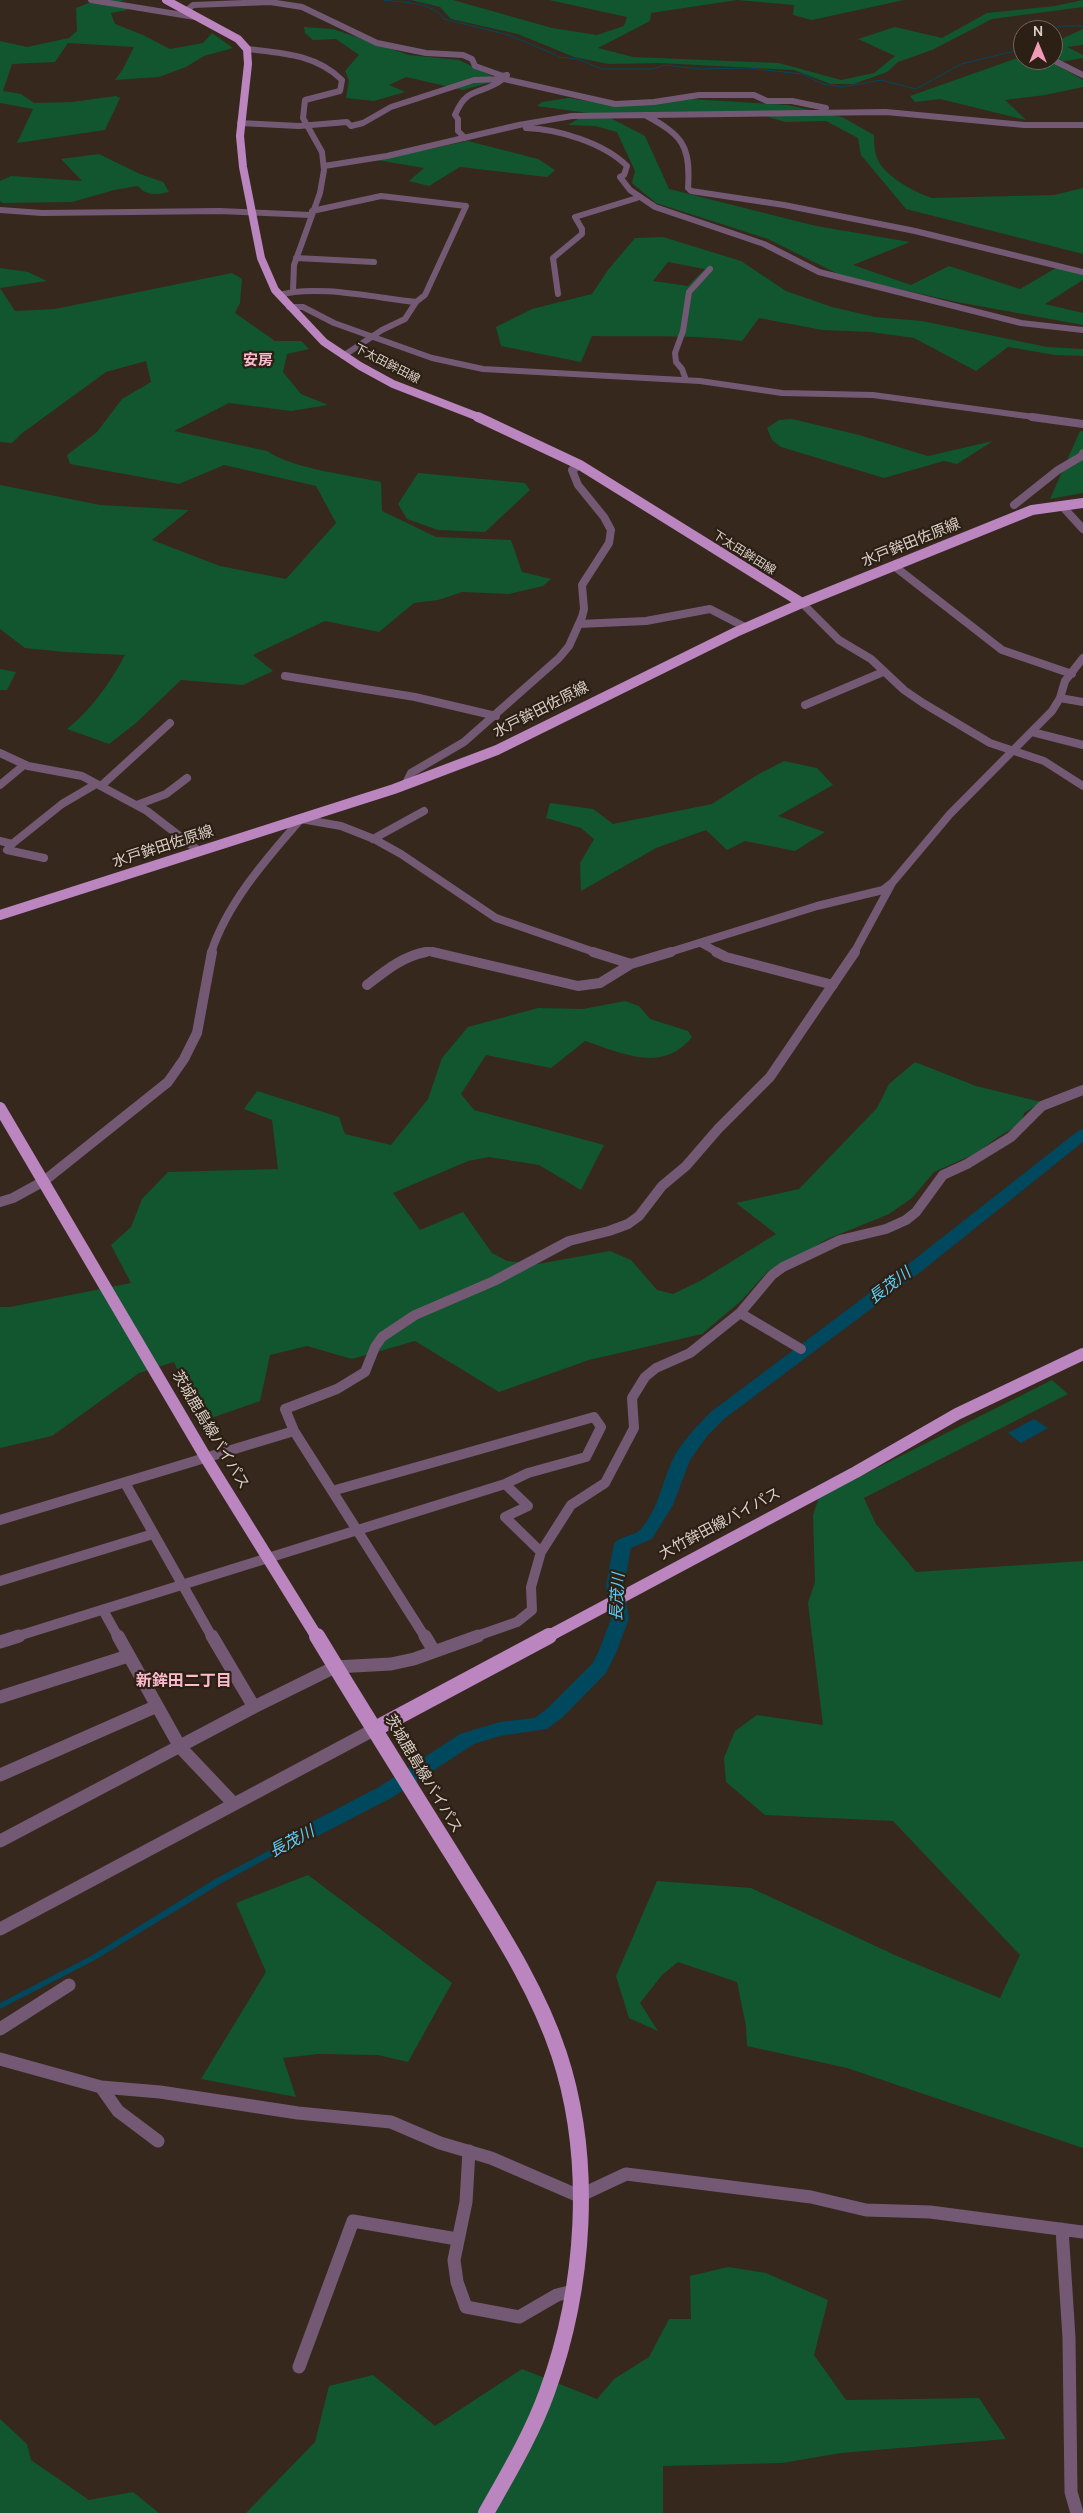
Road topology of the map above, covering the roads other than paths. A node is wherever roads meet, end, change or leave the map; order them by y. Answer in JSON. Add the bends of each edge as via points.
{"nodes":[{"id":1,"x":90,"y":0,"type":"edge"},
{"id":2,"x":166,"y":0,"type":"edge"},
{"id":3,"x":190,"y":5,"type":"edge"},
{"id":4,"x":198,"y":17,"type":"junction"},
{"id":5,"x":247,"y":49,"type":"junction"},
{"id":6,"x":1063,"y":65,"type":"edge"},
{"id":7,"x":1083,"y":75,"type":"edge"},
{"id":8,"x":505,"y":76,"type":"junction"},
{"id":9,"x":872,"y":112,"type":"junction"},
{"id":10,"x":644,"y":115,"type":"junction"},
{"id":11,"x":240,"y":123,"type":"junction"},
{"id":12,"x":1083,"y":125,"type":"edge"},
{"id":13,"x":307,"y":126,"type":"junction"},
{"id":14,"x":477,"y":135,"type":"junction"},
{"id":15,"x":465,"y":138,"type":"junction"},
{"id":16,"x":324,"y":166,"type":"junction"},
{"id":17,"x":637,"y":198,"type":"junction"},
{"id":18,"x":54,"y":205,"type":"dead end"},
{"id":19,"x":0,"y":210,"type":"edge"},
{"id":20,"x":58,"y":213,"type":"junction"},
{"id":21,"x":252,"y":213,"type":"junction"},
{"id":22,"x":311,"y":213,"type":"junction"},
{"id":23,"x":296,"y":258,"type":"junction"},
{"id":24,"x":374,"y":262,"type":"dead end"},
{"id":25,"x":710,"y":270,"type":"dead end"},
{"id":26,"x":1083,"y":272,"type":"edge"},
{"id":27,"x":293,"y":291,"type":"junction"},
{"id":28,"x":558,"y":294,"type":"dead end"},
{"id":29,"x":279,"y":295,"type":"junction"},
{"id":30,"x":416,"y":302,"type":"junction"},
{"id":31,"x":289,"y":307,"type":"junction"},
{"id":32,"x":1083,"y":330,"type":"edge"},
{"id":33,"x":373,"y":337,"type":"junction"},
{"id":34,"x":343,"y":356,"type":"junction"},
{"id":35,"x":686,"y":380,"type":"junction"},
{"id":36,"x":1080,"y":424,"type":"edge"},
{"id":37,"x":1083,"y":434,"type":"edge"},
{"id":38,"x":1083,"y":453,"type":"edge"},
{"id":39,"x":580,"y":465,"type":"junction"},
{"id":40,"x":1083,"y":503,"type":"edge"},
{"id":41,"x":1014,"y":504,"type":"dead end"},
{"id":42,"x":1062,"y":506,"type":"junction"},
{"id":43,"x":1083,"y":529,"type":"edge"},
{"id":44,"x":894,"y":566,"type":"junction"},
{"id":45,"x":802,"y":603,"type":"junction"},
{"id":46,"x":579,"y":624,"type":"junction"},
{"id":47,"x":745,"y":627,"type":"junction"},
{"id":48,"x":1083,"y":658,"type":"edge"},
{"id":49,"x":883,"y":672,"type":"junction"},
{"id":50,"x":1072,"y":674,"type":"junction"},
{"id":51,"x":284,"y":676,"type":"dead end"},
{"id":52,"x":1060,"y":698,"type":"junction"},
{"id":53,"x":1083,"y":702,"type":"edge"},
{"id":54,"x":805,"y":705,"type":"dead end"},
{"id":55,"x":496,"y":716,"type":"junction"},
{"id":56,"x":170,"y":722,"type":"dead end"},
{"id":57,"x":1032,"y":732,"type":"junction"},
{"id":58,"x":1083,"y":745,"type":"edge"},
{"id":59,"x":1014,"y":751,"type":"junction"},
{"id":60,"x":0,"y":753,"type":"edge"},
{"id":61,"x":24,"y":765,"type":"junction"},
{"id":62,"x":187,"y":778,"type":"dead end"},
{"id":63,"x":0,"y":784,"type":"edge"},
{"id":64,"x":99,"y":785,"type":"junction"},
{"id":65,"x":405,"y":785,"type":"junction"},
{"id":66,"x":1083,"y":786,"type":"edge"},
{"id":67,"x":137,"y":805,"type":"junction"},
{"id":68,"x":424,"y":811,"type":"dead end"},
{"id":69,"x":300,"y":820,"type":"junction"},
{"id":70,"x":373,"y":839,"type":"junction"},
{"id":71,"x":0,"y":841,"type":"edge"},
{"id":72,"x":12,"y":844,"type":"junction"},
{"id":73,"x":199,"y":851,"type":"junction"},
{"id":74,"x":44,"y":858,"type":"dead end"},
{"id":75,"x":892,"y":883,"type":"junction"},
{"id":76,"x":0,"y":915,"type":"edge"},
{"id":77,"x":701,"y":943,"type":"junction"},
{"id":78,"x":631,"y":964,"type":"junction"},
{"id":79,"x":367,"y":986,"type":"dead end"},
{"id":80,"x":832,"y":986,"type":"junction"},
{"id":81,"x":1083,"y":1090,"type":"edge"},
{"id":82,"x":0,"y":1108,"type":"edge"},
{"id":83,"x":44,"y":1181,"type":"junction"},
{"id":84,"x":0,"y":1202,"type":"edge"},
{"id":85,"x":740,"y":1313,"type":"junction"},
{"id":86,"x":802,"y":1348,"type":"dead end"},
{"id":87,"x":1083,"y":1354,"type":"edge"},
{"id":88,"x":294,"y":1431,"type":"junction"},
{"id":89,"x":206,"y":1458,"type":"junction"},
{"id":90,"x":125,"y":1483,"type":"junction"},
{"id":91,"x":505,"y":1484,"type":"junction"},
{"id":92,"x":332,"y":1491,"type":"junction"},
{"id":93,"x":0,"y":1520,"type":"edge"},
{"id":94,"x":356,"y":1530,"type":"junction"},
{"id":95,"x":153,"y":1534,"type":"junction"},
{"id":96,"x":541,"y":1552,"type":"junction"},
{"id":97,"x":267,"y":1558,"type":"junction"},
{"id":98,"x":0,"y":1581,"type":"edge"},
{"id":99,"x":181,"y":1585,"type":"junction"},
{"id":100,"x":103,"y":1610,"type":"junction"},
{"id":101,"x":0,"y":1642,"type":"edge"},
{"id":102,"x":434,"y":1651,"type":"junction"},
{"id":103,"x":128,"y":1656,"type":"junction"},
{"id":104,"x":335,"y":1667,"type":"junction"},
{"id":105,"x":0,"y":1697,"type":"edge"},
{"id":106,"x":157,"y":1706,"type":"junction"},
{"id":107,"x":254,"y":1707,"type":"junction"},
{"id":108,"x":375,"y":1729,"type":"junction"},
{"id":109,"x":180,"y":1747,"type":"junction"},
{"id":110,"x":0,"y":1775,"type":"edge"},
{"id":111,"x":234,"y":1804,"type":"junction"},
{"id":112,"x":0,"y":1841,"type":"edge"},
{"id":113,"x":0,"y":1929,"type":"edge"},
{"id":114,"x":69,"y":1985,"type":"dead end"},
{"id":115,"x":0,"y":2029,"type":"edge"},
{"id":116,"x":0,"y":2059,"type":"edge"},
{"id":117,"x":101,"y":2087,"type":"junction"},
{"id":118,"x":158,"y":2141,"type":"dead end"},
{"id":119,"x":469,"y":2151,"type":"junction"},
{"id":120,"x":579,"y":2196,"type":"junction"},
{"id":121,"x":1062,"y":2229,"type":"junction"},
{"id":122,"x":1083,"y":2232,"type":"edge"},
{"id":123,"x":457,"y":2239,"type":"junction"},
{"id":124,"x":573,"y":2291,"type":"junction"},
{"id":125,"x":299,"y":2367,"type":"dead end"},
{"id":126,"x":486,"y":2513,"type":"edge"},
{"id":127,"x":1077,"y":2513,"type":"edge"}],
"edges":[{"from":1,"to":4,"type":"street"},
{"from":2,"to":3,"type":"main road"},
{"from":3,"to":4,"type":"main road"},
{"from":3,"to":8,"type":"street","via":[[270,2],[302,7],[377,43],[426,53],[463,55],[472,59],[475,66]]},
{"from":4,"to":5,"type":"main road","via":[[238,39]]},
{"from":5,"to":11,"type":"main road","name":"下太田鉾田線"},
{"from":5,"to":13,"type":"street","via":[[300,55],[341,76],[340,91],[305,100],[303,118]]},
{"from":6,"to":7,"type":"street"},
{"from":8,"to":9,"type":"street","via":[[615,104],[699,95],[754,95],[767,101],[792,101],[820,108]]},
{"from":8,"to":13,"type":"street","via":[[464,82],[391,107],[363,123],[351,126],[338,119]]},
{"from":8,"to":15,"type":"street","via":[[459,102],[455,115],[458,131]]},
{"from":9,"to":10,"type":"street"},
{"from":9,"to":12,"type":"street","via":[[1024,125]]},
{"from":10,"to":14,"type":"street","via":[[557,118]]},
{"from":10,"to":26,"type":"street","via":[[682,138],[689,158],[688,188],[691,191],[784,205],[915,231]]},
{"from":11,"to":13,"type":"street"},
{"from":11,"to":21,"type":"main road","name":"下太田鉾田線","via":[[241,153]]},
{"from":13,"to":16,"type":"street","via":[[322,152]]},
{"from":14,"to":15,"type":"street"},
{"from":14,"to":17,"type":"street","via":[[482,138],[532,127],[607,151],[626,164],[620,177]]},
{"from":15,"to":16,"type":"street"},
{"from":16,"to":22,"type":"street","via":[[323,181]]},
{"from":17,"to":28,"type":"street","via":[[575,217],[582,234],[553,258]]},
{"from":17,"to":32,"type":"street","via":[[665,212],[790,254],[832,276],[1021,323]]},
{"from":18,"to":20,"type":"street"},
{"from":19,"to":20,"type":"street"},
{"from":20,"to":21,"type":"street"},
{"from":21,"to":22,"type":"street"},
{"from":21,"to":29,"type":"main road","name":"下太田鉾田線","via":[[260,258]]},
{"from":22,"to":23,"type":"street"},
{"from":22,"to":30,"type":"street","via":[[380,196],[466,206],[424,295]]},
{"from":23,"to":24,"type":"street"},
{"from":23,"to":27,"type":"street"},
{"from":25,"to":35,"type":"street","via":[[689,292],[683,331],[675,353]]},
{"from":27,"to":29,"type":"street"},
{"from":27,"to":30,"type":"street"},
{"from":29,"to":31,"type":"main road","name":"下太田鉾田線"},
{"from":30,"to":33,"type":"street","via":[[405,320]]},
{"from":31,"to":33,"type":"street","via":[[303,307]]},
{"from":31,"to":34,"type":"main road","name":"下太田鉾田線"},
{"from":33,"to":34,"type":"street"},
{"from":33,"to":35,"type":"street","via":[[432,358],[483,368]]},
{"from":34,"to":39,"type":"main road","name":"下太田鉾田線","via":[[393,384],[486,420]]},
{"from":35,"to":36,"type":"street","via":[[782,393],[873,395]]},
{"from":36,"to":37,"type":"street"},
{"from":38,"to":41,"type":"street"},
{"from":39,"to":45,"type":"main road","name":"下太田鉾田線"},
{"from":39,"to":46,"type":"street","via":[[572,470],[578,485],[611,530],[609,543],[582,586],[584,609]]},
{"from":40,"to":42,"type":"main road","name":"水戸鉾田佐原線"},
{"from":42,"to":43,"type":"street"},
{"from":42,"to":44,"type":"main road","name":"水戸鉾田佐原線","via":[[1022,514]]},
{"from":44,"to":45,"type":"main road","name":"水戸鉾田佐原線"},
{"from":44,"to":50,"type":"street","via":[[1002,650]]},
{"from":45,"to":47,"type":"main road","name":"水戸鉾田佐原線"},
{"from":45,"to":49,"type":"street","via":[[831,634],[871,659]]},
{"from":46,"to":47,"type":"street","via":[[646,621],[710,609]]},
{"from":46,"to":55,"type":"street","via":[[569,646],[559,658]]},
{"from":47,"to":65,"type":"main road","name":"水戸鉾田佐原線","via":[[497,750]]},
{"from":48,"to":50,"type":"street"},
{"from":49,"to":54,"type":"street"},
{"from":49,"to":59,"type":"street","via":[[904,690],[974,734]]},
{"from":50,"to":52,"type":"street","via":[[1065,681]]},
{"from":51,"to":55,"type":"street","via":[[415,697]]},
{"from":52,"to":53,"type":"street"},
{"from":52,"to":57,"type":"street"},
{"from":55,"to":65,"type":"street","via":[[450,752],[411,773]]},
{"from":56,"to":64,"type":"street"},
{"from":57,"to":58,"type":"street"},
{"from":57,"to":59,"type":"street"},
{"from":59,"to":66,"type":"street","via":[[1058,768]]},
{"from":59,"to":75,"type":"street","via":[[995,766],[950,814]]},
{"from":60,"to":61,"type":"street"},
{"from":61,"to":63,"type":"street"},
{"from":61,"to":64,"type":"street","via":[[82,776]]},
{"from":62,"to":67,"type":"street","via":[[166,794]]},
{"from":64,"to":67,"type":"street"},
{"from":64,"to":72,"type":"street","via":[[62,804]]},
{"from":65,"to":69,"type":"main road","name":"水戸鉾田佐原線"},
{"from":67,"to":73,"type":"street"},
{"from":68,"to":70,"type":"street"},
{"from":69,"to":70,"type":"street","via":[[341,826]]},
{"from":69,"to":73,"type":"main road","name":"水戸鉾田佐原線"},
{"from":69,"to":83,"type":"street","via":[[279,844],[217,936],[209,958],[200,1024],[181,1065],[161,1089]]},
{"from":70,"to":78,"type":"street","via":[[401,854],[496,918]]},
{"from":71,"to":72,"type":"street"},
{"from":72,"to":74,"type":"street","via":[[7,850]]},
{"from":73,"to":76,"type":"main road","name":"水戸鉾田佐原線"},
{"from":75,"to":77,"type":"street","via":[[883,890],[817,906]]},
{"from":75,"to":80,"type":"street"},
{"from":77,"to":78,"type":"street"},
{"from":77,"to":80,"type":"street","via":[[726,957]]},
{"from":78,"to":79,"type":"street","via":[[610,980],[592,986],[578,986],[430,951],[414,954],[392,966]]},
{"from":80,"to":88,"type":"street","via":[[770,1077],[686,1166],[662,1186],[640,1216],[609,1231],[569,1241],[494,1281],[415,1314],[382,1337],[365,1372],[337,1389],[285,1409]]},
{"from":81,"to":85,"type":"street","via":[[1042,1106],[1011,1137],[943,1175],[916,1212],[906,1220],[840,1240],[783,1267]]},
{"from":82,"to":83,"type":"main road","name":"茨城鹿島線バイパス"},
{"from":83,"to":84,"type":"street"},
{"from":83,"to":89,"type":"main road","name":"茨城鹿島線バイパス"},
{"from":85,"to":86,"type":"street"},
{"from":85,"to":96,"type":"street","via":[[690,1354],[656,1368],[645,1377],[632,1398],[634,1428],[605,1484],[571,1505]]},
{"from":87,"to":108,"type":"main road","name":"大竹鉾田線バイパス","via":[[958,1414],[856,1472]]},
{"from":88,"to":89,"type":"street"},
{"from":88,"to":92,"type":"street"},
{"from":89,"to":90,"type":"street"},
{"from":89,"to":97,"type":"main road","name":"茨城鹿島線バイパス"},
{"from":90,"to":93,"type":"street"},
{"from":90,"to":95,"type":"street"},
{"from":91,"to":92,"type":"street","via":[[528,1473],[586,1457],[601,1427],[594,1416]]},
{"from":91,"to":94,"type":"street"},
{"from":91,"to":96,"type":"street","via":[[528,1506],[505,1517]]},
{"from":92,"to":94,"type":"street"},
{"from":94,"to":97,"type":"street"},
{"from":94,"to":102,"type":"street"},
{"from":95,"to":98,"type":"street"},
{"from":95,"to":99,"type":"street"},
{"from":96,"to":102,"type":"street","via":[[531,1587],[532,1610],[518,1622]]},
{"from":97,"to":99,"type":"street"},
{"from":97,"to":104,"type":"main road","name":"茨城鹿島線バイパス"},
{"from":99,"to":100,"type":"street"},
{"from":99,"to":107,"type":"street"},
{"from":100,"to":101,"type":"street"},
{"from":100,"to":103,"type":"street"},
{"from":102,"to":104,"type":"street","via":[[391,1664]]},
{"from":103,"to":105,"type":"street"},
{"from":103,"to":106,"type":"street"},
{"from":104,"to":107,"type":"street"},
{"from":104,"to":108,"type":"main road","name":"茨城鹿島線バイパス"},
{"from":106,"to":109,"type":"street"},
{"from":106,"to":110,"type":"street"},
{"from":107,"to":109,"type":"street"},
{"from":108,"to":111,"type":"street"},
{"from":108,"to":120,"type":"main road","name":"茨城鹿島線バイパス","via":[[536,1994],[560,2058],[569,2097]]},
{"from":109,"to":111,"type":"street"},
{"from":109,"to":112,"type":"street"},
{"from":111,"to":113,"type":"street"},
{"from":114,"to":115,"type":"street"},
{"from":116,"to":117,"type":"street"},
{"from":117,"to":118,"type":"street","via":[[106,2099],[123,2117]]},
{"from":117,"to":119,"type":"street","via":[[160,2092],[298,2114],[392,2122],[440,2143]]},
{"from":119,"to":120,"type":"street"},
{"from":119,"to":123,"type":"street","via":[[466,2202]]},
{"from":120,"to":121,"type":"street","via":[[626,2174],[811,2197],[866,2210],[930,2212]]},
{"from":120,"to":124,"type":"main road","name":"茨城鹿島線バイパス"},
{"from":121,"to":122,"type":"street"},
{"from":121,"to":127,"type":"street","via":[[1069,2338],[1071,2492]]},
{"from":123,"to":124,"type":"street","via":[[454,2260],[457,2282],[466,2307],[519,2317],[557,2295]]},
{"from":123,"to":125,"type":"street","via":[[354,2221]]},
{"from":124,"to":126,"type":"main road","name":"茨城鹿島線バイパス","via":[[548,2392]]}]}
